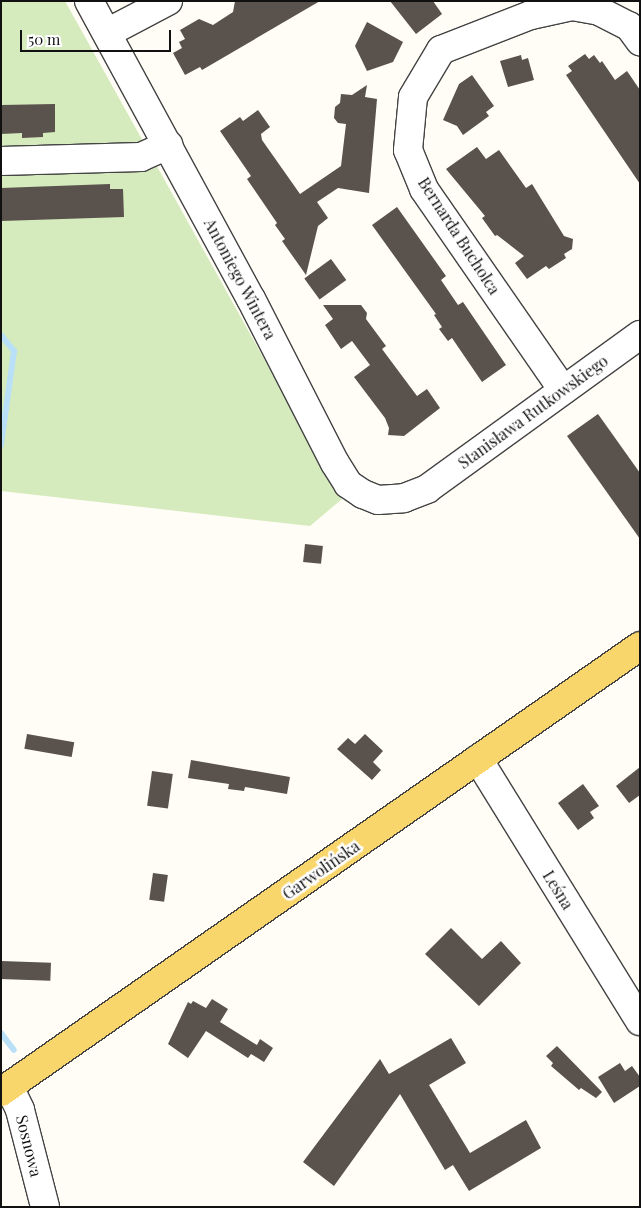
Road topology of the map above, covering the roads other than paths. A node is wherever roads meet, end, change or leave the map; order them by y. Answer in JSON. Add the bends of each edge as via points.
{"nodes":[{"id":1,"x":89,"y":1,"type":"edge"},
{"id":2,"x":168,"y":1,"type":"edge"},
{"id":3,"x":107,"y":33,"type":"junction"},
{"id":4,"x":640,"y":41,"type":"edge"},
{"id":5,"x":168,"y":146,"type":"junction"},
{"id":6,"x":1,"y":161,"type":"edge"},
{"id":7,"x":640,"y":335,"type":"edge"},
{"id":8,"x":563,"y":390,"type":"junction"},
{"id":9,"x":427,"y":489,"type":"joint"},
{"id":10,"x":640,"y":646,"type":"edge"},
{"id":11,"x":478,"y":759,"type":"junction"},
{"id":12,"x":640,"y":1021,"type":"edge"},
{"id":13,"x":5,"y":1090,"type":"edge"},
{"id":14,"x":44,"y":1207,"type":"edge"}],
"edges":[{"from":1,"to":3,"type":"street","name":"Antoniego Wintera"},
{"from":2,"to":3,"type":"street"},
{"from":3,"to":5,"type":"street","name":"Antoniego Wintera"},
{"from":4,"to":8,"type":"street","name":"Bernarda Bucholca","via":[[629,26],[599,10],[572,6],[531,15],[441,50],[413,97],[408,150],[424,188]]},
{"from":5,"to":6,"type":"street","via":[[141,157]]},
{"from":5,"to":9,"type":"street","name":"Antoniego Wintera","via":[[348,484],[378,500],[404,498]]},
{"from":7,"to":8,"type":"street","name":"Stanisława Rutkowskiego"},
{"from":8,"to":9,"type":"street","name":"Stanisława Rutkowskiego"},
{"from":10,"to":11,"type":"main road","name":"Garwolińska"},
{"from":11,"to":12,"type":"street","name":"Leśna"},
{"from":11,"to":13,"type":"main road","name":"Garwolińska"},
{"from":13,"to":14,"type":"street","name":"Sosnowa","via":[[20,1110]]}]}
